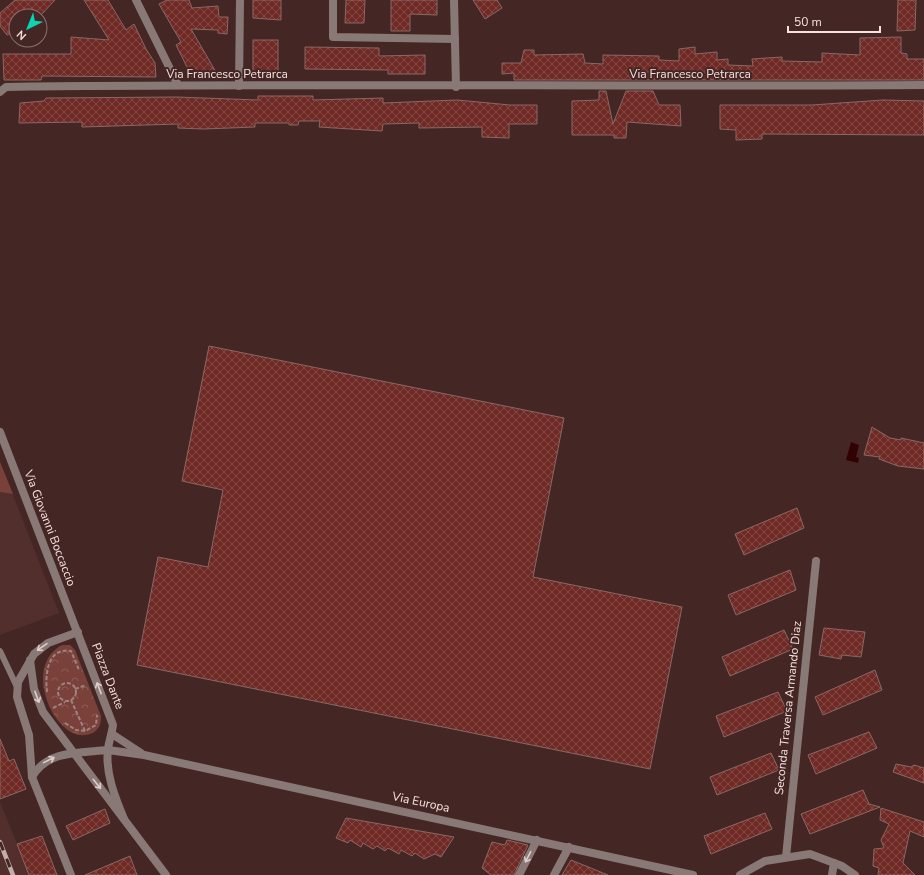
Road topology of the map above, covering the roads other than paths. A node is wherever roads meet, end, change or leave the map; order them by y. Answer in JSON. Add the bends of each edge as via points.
{"nodes":[{"id":1,"x":136,"y":0,"type":"edge"},
{"id":2,"x":240,"y":0,"type":"edge"},
{"id":3,"x":334,"y":0,"type":"edge"},
{"id":4,"x":454,"y":0,"type":"edge"},
{"id":5,"x":455,"y":39,"type":"junction"},
{"id":6,"x":178,"y":85,"type":"junction"},
{"id":7,"x":924,"y":85,"type":"edge"},
{"id":8,"x":238,"y":86,"type":"junction"},
{"id":9,"x":456,"y":87,"type":"junction"},
{"id":10,"x":0,"y":92,"type":"edge"},
{"id":11,"x":0,"y":432,"type":"edge"},
{"id":12,"x":816,"y":561,"type":"dead end"},
{"id":13,"x":78,"y":632,"type":"junction"},
{"id":14,"x":0,"y":651,"type":"edge"},
{"id":15,"x":30,"y":659,"type":"junction"},
{"id":16,"x":17,"y":687,"type":"junction"},
{"id":17,"x":112,"y":734,"type":"junction"},
{"id":18,"x":108,"y":750,"type":"junction"},
{"id":19,"x":72,"y":753,"type":"junction"},
{"id":20,"x":144,"y":755,"type":"junction"},
{"id":21,"x":32,"y":777,"type":"junction"},
{"id":22,"x":124,"y":819,"type":"junction"},
{"id":23,"x":537,"y":840,"type":"junction"},
{"id":24,"x":569,"y":847,"type":"junction"},
{"id":25,"x":786,"y":856,"type":"junction"},
{"id":26,"x":834,"y":863,"type":"junction"},
{"id":27,"x":71,"y":875,"type":"edge"},
{"id":28,"x":166,"y":875,"type":"edge"},
{"id":29,"x":519,"y":875,"type":"edge"},
{"id":30,"x":554,"y":875,"type":"edge"},
{"id":31,"x":693,"y":875,"type":"edge"},
{"id":32,"x":740,"y":875,"type":"edge"},
{"id":33,"x":832,"y":875,"type":"edge"},
{"id":34,"x":855,"y":875,"type":"edge"}],
"edges":[{"from":1,"to":6,"type":"street"},
{"from":2,"to":8,"type":"street"},
{"from":3,"to":5,"type":"street","via":[[333,37]]},
{"from":4,"to":5,"type":"street"},
{"from":5,"to":9,"type":"street"},
{"from":6,"to":8,"type":"street","name":"Via Francesco Petrarca"},
{"from":6,"to":10,"type":"street","name":"Via Francesco Petrarca","via":[[6,87]]},
{"from":7,"to":9,"type":"street","name":"Via Francesco Petrarca"},
{"from":8,"to":9,"type":"street","name":"Via Francesco Petrarca"},
{"from":11,"to":13,"type":"street","name":"Via Giovanni Boccaccio"},
{"from":12,"to":25,"type":"street","name":"Seconda Traversa Armando Diaz"},
{"from":13,"to":15,"type":"street","name":"Piazza Dante","one_way":true,"via":[[48,644]]},
{"from":17,"to":13,"type":"street","name":"Piazza Dante","one_way":true,"via":[[113,724]]},
{"from":14,"to":16,"type":"lane"},
{"from":15,"to":16,"type":"street","name":"Piazza Dante"},
{"from":15,"to":19,"type":"street","one_way":true,"via":[[34,689],[43,712]]},
{"from":16,"to":21,"type":"street","via":[[18,703],[29,735]]},
{"from":17,"to":18,"type":"street","name":"Piazza Dante"},
{"from":17,"to":20,"type":"street","name":"Via Europa"},
{"from":18,"to":19,"type":"street"},
{"from":18,"to":20,"type":"street","name":"Via Europa"},
{"from":18,"to":22,"type":"street","name":"Piazza Dante","via":[[113,792]]},
{"from":21,"to":19,"type":"street","one_way":true,"via":[[38,767],[48,760]]},
{"from":19,"to":22,"type":"street","one_way":true},
{"from":20,"to":23,"type":"street","name":"Via Europa"},
{"from":21,"to":27,"type":"street"},
{"from":22,"to":28,"type":"street"},
{"from":23,"to":24,"type":"street","name":"Via Europa"},
{"from":23,"to":29,"type":"street","one_way":true},
{"from":24,"to":30,"type":"street"},
{"from":24,"to":31,"type":"street","name":"Via Europa"},
{"from":25,"to":26,"type":"street","via":[[810,854]]},
{"from":25,"to":32,"type":"street","via":[[765,861]]},
{"from":26,"to":33,"type":"street"},
{"from":26,"to":34,"type":"street"}]}
